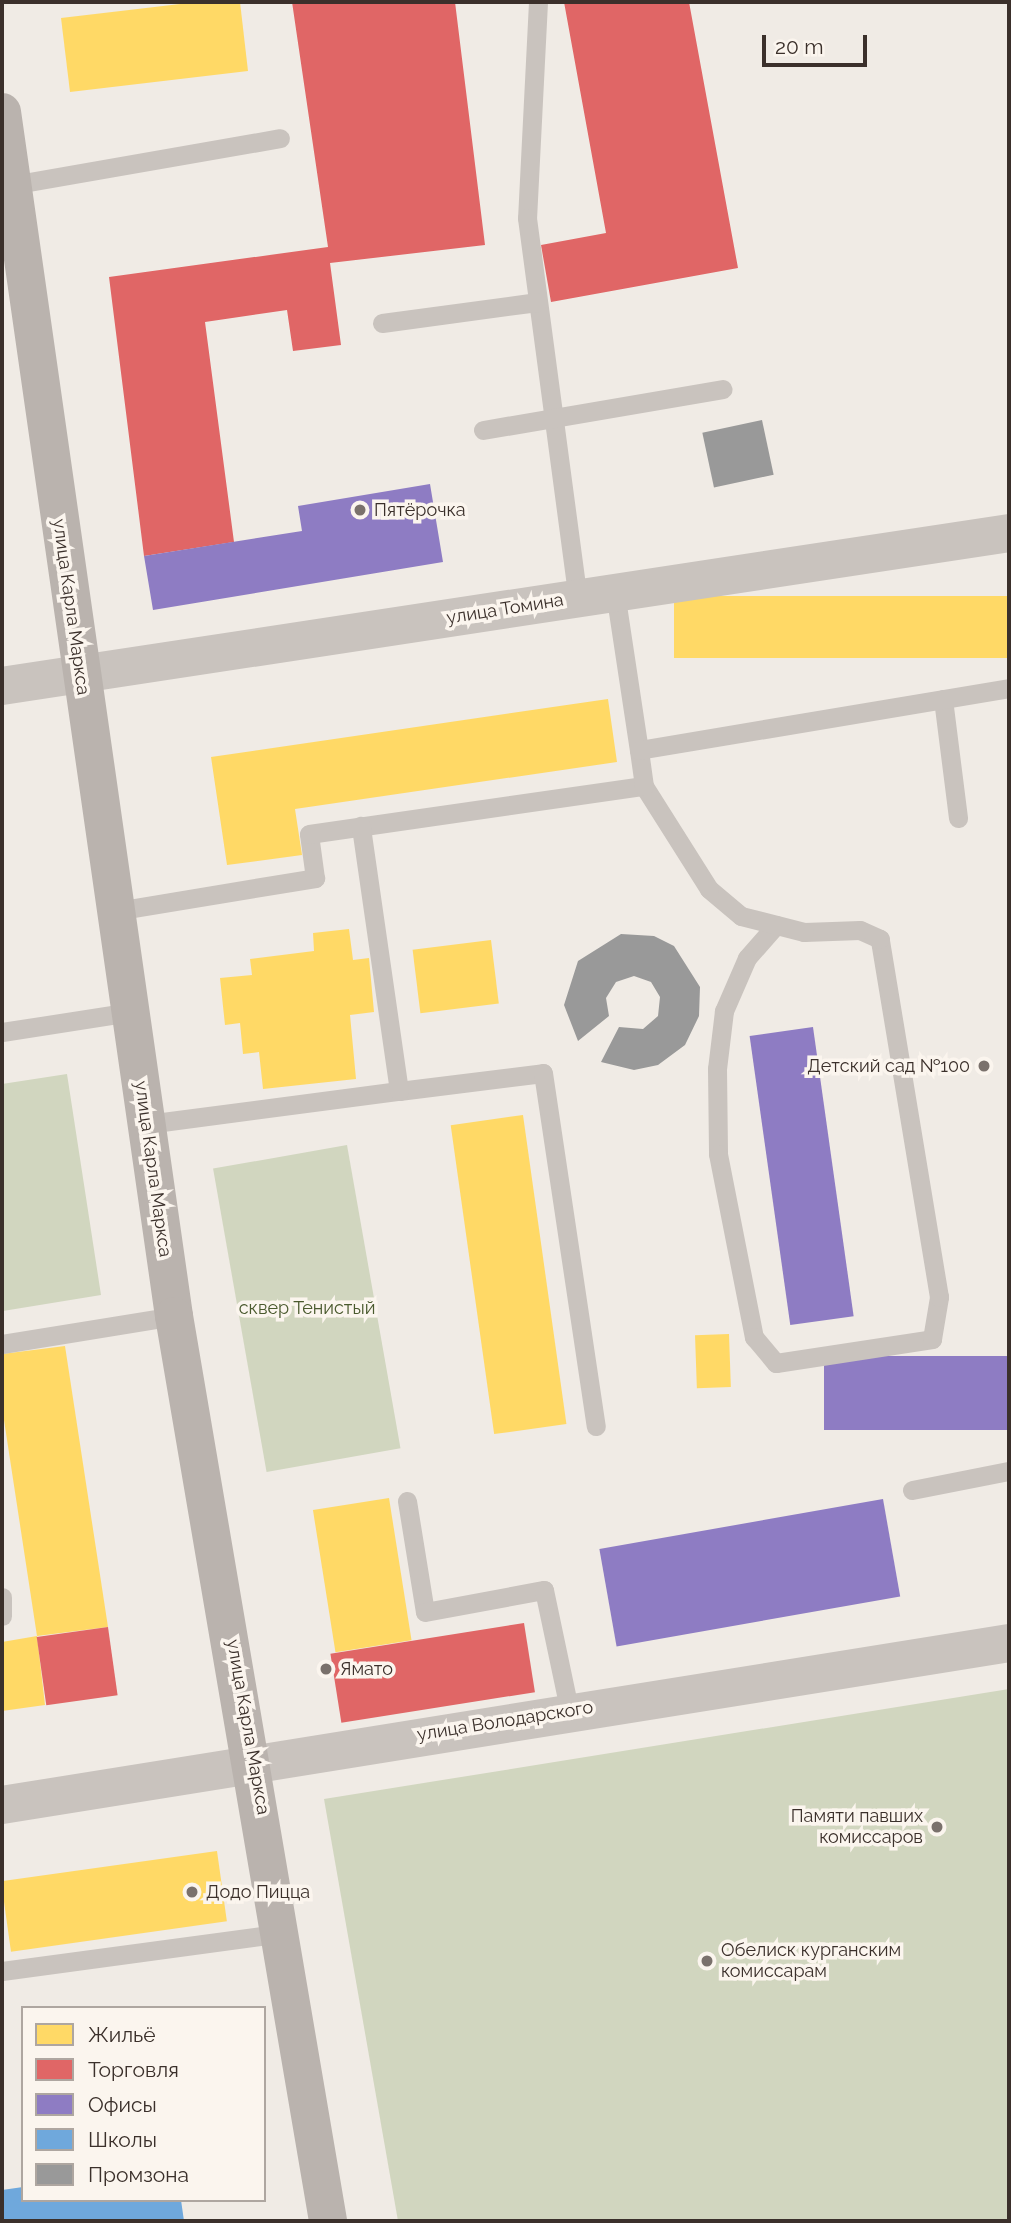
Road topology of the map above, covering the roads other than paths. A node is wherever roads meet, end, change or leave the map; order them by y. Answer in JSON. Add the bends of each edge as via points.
{"nodes":[{"id":1,"x":538,"y":2,"type":"edge"},
{"id":2,"x":2,"y":112,"type":"edge"},
{"id":3,"x":280,"y":138,"type":"dead end"},
{"id":4,"x":7,"y":186,"type":"edge"},
{"id":5,"x":538,"y":302,"type":"junction"},
{"id":6,"x":382,"y":323,"type":"dead end"},
{"id":7,"x":723,"y":390,"type":"dead end"},
{"id":8,"x":554,"y":419,"type":"junction"},
{"id":9,"x":483,"y":430,"type":"dead end"},
{"id":10,"x":1009,"y":533,"type":"edge"},
{"id":11,"x":615,"y":592,"type":"junction"},
{"id":12,"x":578,"y":598,"type":"junction"},
{"id":13,"x":80,"y":673,"type":"junction"},
{"id":14,"x":2,"y":685,"type":"edge"},
{"id":15,"x":1009,"y":688,"type":"edge"},
{"id":16,"x":943,"y":699,"type":"junction"},
{"id":17,"x":639,"y":750,"type":"junction"},
{"id":18,"x":645,"y":786,"type":"junction"},
{"id":19,"x":958,"y":818,"type":"dead end"},
{"id":20,"x":361,"y":826,"type":"junction"},
{"id":21,"x":116,"y":911,"type":"junction"},
{"id":22,"x":776,"y":925,"type":"junction"},
{"id":23,"x":131,"y":1012,"type":"junction"},
{"id":24,"x":2,"y":1032,"type":"edge"},
{"id":25,"x":400,"y":1091,"type":"junction"},
{"id":26,"x":146,"y":1124,"type":"junction"},
{"id":27,"x":174,"y":1316,"type":"junction"},
{"id":28,"x":2,"y":1344,"type":"edge"},
{"id":29,"x":596,"y":1426,"type":"dead end"},
{"id":30,"x":1009,"y":1471,"type":"edge"},
{"id":31,"x":912,"y":1490,"type":"dead end"},
{"id":32,"x":407,"y":1501,"type":"dead end"},
{"id":33,"x":2,"y":1597,"type":"edge"},
{"id":34,"x":2,"y":1616,"type":"edge"},
{"id":35,"x":1009,"y":1643,"type":"edge"},
{"id":36,"x":569,"y":1709,"type":"junction"},
{"id":37,"x":255,"y":1764,"type":"junction"},
{"id":38,"x":2,"y":1805,"type":"edge"},
{"id":39,"x":282,"y":1933,"type":"junction"},
{"id":40,"x":2,"y":1970,"type":"edge"},
{"id":41,"x":328,"y":2221,"type":"edge"}],
"edges":[{"from":1,"to":5,"type":"lane","via":[[527,218]]},
{"from":2,"to":4,"type":"main road","name":"улица Карла Маркса"},
{"from":3,"to":4,"type":"lane"},
{"from":4,"to":13,"type":"main road","name":"улица Карла Маркса"},
{"from":5,"to":6,"type":"lane"},
{"from":5,"to":8,"type":"lane"},
{"from":7,"to":8,"type":"lane"},
{"from":8,"to":9,"type":"lane"},
{"from":8,"to":12,"type":"lane"},
{"from":10,"to":11,"type":"street","name":"улица Томина"},
{"from":11,"to":12,"type":"street","name":"улица Томина"},
{"from":11,"to":17,"type":"lane"},
{"from":12,"to":13,"type":"street","name":"улица Томина"},
{"from":13,"to":14,"type":"street","name":"улица Томина"},
{"from":13,"to":21,"type":"main road","name":"улица Карла Маркса"},
{"from":15,"to":16,"type":"lane"},
{"from":16,"to":17,"type":"lane"},
{"from":16,"to":19,"type":"lane"},
{"from":17,"to":18,"type":"lane"},
{"from":18,"to":20,"type":"lane"},
{"from":18,"to":22,"type":"lane","via":[[709,889],[741,916]]},
{"from":20,"to":21,"type":"lane","via":[[309,834],[315,878]]},
{"from":20,"to":25,"type":"lane"},
{"from":21,"to":23,"type":"main road","name":"улица Карла Маркса"},
{"from":22,"to":22,"type":"lane","via":[[804,932],[860,930],[880,939],[939,1297],[932,1339],[776,1363],[754,1337],[719,1154],[717,1069],[724,1011],[747,958]]},
{"from":23,"to":24,"type":"lane"},
{"from":23,"to":26,"type":"main road","name":"улица Карла Маркса"},
{"from":25,"to":26,"type":"lane"},
{"from":25,"to":29,"type":"lane","via":[[543,1073]]},
{"from":26,"to":27,"type":"main road","name":"улица Карла Маркса"},
{"from":27,"to":28,"type":"lane"},
{"from":27,"to":37,"type":"main road","name":"улица Карла Маркса"},
{"from":30,"to":31,"type":"lane"},
{"from":32,"to":36,"type":"lane","via":[[425,1612],[544,1590]]},
{"from":33,"to":34,"type":"lane"},
{"from":35,"to":36,"type":"street","name":"улица Володарского"},
{"from":36,"to":37,"type":"street","name":"улица Володарского"},
{"from":37,"to":38,"type":"street","name":"улица Володарского"},
{"from":37,"to":39,"type":"main road","name":"улица Карла Маркса"},
{"from":39,"to":40,"type":"lane"},
{"from":39,"to":41,"type":"main road","name":"улица Карла Маркса"}]}
